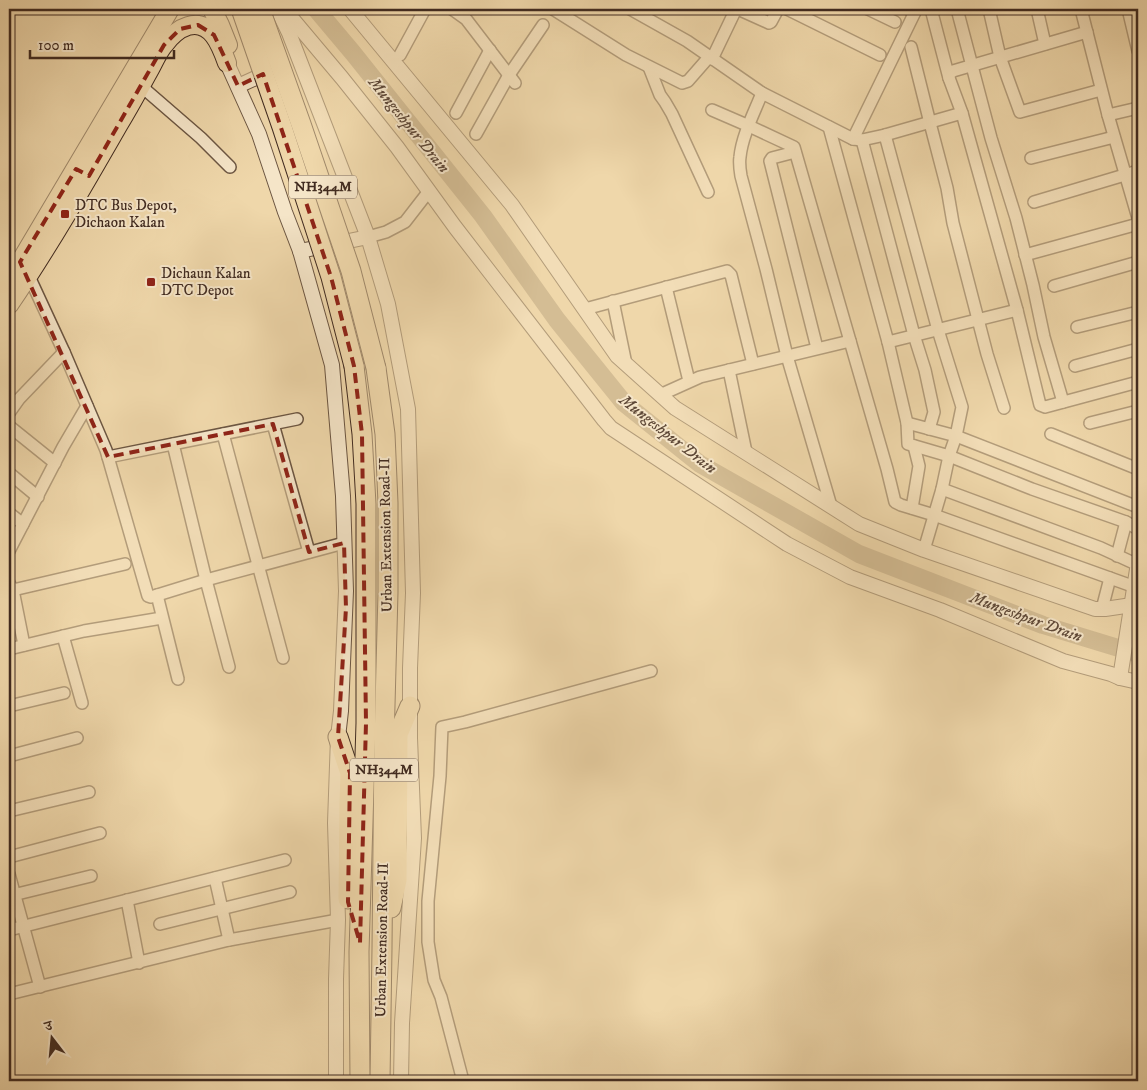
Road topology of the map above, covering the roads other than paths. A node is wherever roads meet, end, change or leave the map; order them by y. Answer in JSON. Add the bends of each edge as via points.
{"nodes":[{"id":1,"x":170,"y":9,"type":"edge"},
{"id":2,"x":212,"y":9,"type":"edge"},
{"id":3,"x":241,"y":9,"type":"edge"},
{"id":4,"x":260,"y":9,"type":"edge"},
{"id":5,"x":277,"y":9,"type":"edge"},
{"id":6,"x":284,"y":9,"type":"edge"},
{"id":7,"x":350,"y":9,"type":"edge"},
{"id":8,"x":425,"y":9,"type":"edge"},
{"id":9,"x":452,"y":9,"type":"edge"},
{"id":10,"x":553,"y":9,"type":"edge"},
{"id":11,"x":630,"y":9,"type":"edge"},
{"id":12,"x":737,"y":9,"type":"edge"},
{"id":13,"x":778,"y":9,"type":"edge"},
{"id":14,"x":787,"y":9,"type":"edge"},
{"id":15,"x":868,"y":9,"type":"edge"},
{"id":16,"x":908,"y":9,"type":"edge"},
{"id":17,"x":931,"y":9,"type":"edge"},
{"id":18,"x":957,"y":9,"type":"edge"},
{"id":19,"x":989,"y":9,"type":"edge"},
{"id":20,"x":1036,"y":9,"type":"edge"},
{"id":21,"x":1081,"y":9,"type":"edge"},
{"id":22,"x":1128,"y":9,"type":"edge"},
{"id":23,"x":895,"y":22,"type":"dead end"},
{"id":24,"x":543,"y":25,"type":"dead end"},
{"id":25,"x":1087,"y":32,"type":"junction"},
{"id":26,"x":1045,"y":44,"type":"junction"},
{"id":27,"x":911,"y":46,"type":"dead end"},
{"id":28,"x":490,"y":50,"type":"junction"},
{"id":29,"x":1138,"y":51,"type":"edge"},
{"id":30,"x":400,"y":55,"type":"dead end"},
{"id":31,"x":880,"y":55,"type":"dead end"},
{"id":32,"x":1000,"y":57,"type":"junction"},
{"id":33,"x":711,"y":58,"type":"junction"},
{"id":34,"x":299,"y":59,"type":"junction"},
{"id":35,"x":227,"y":63,"type":"junction"},
{"id":36,"x":973,"y":65,"type":"junction"},
{"id":37,"x":649,"y":67,"type":"junction"},
{"id":38,"x":949,"y":78,"type":"junction"},
{"id":39,"x":512,"y":79,"type":"junction"},
{"id":40,"x":141,"y":86,"type":"junction"},
{"id":41,"x":238,"y":86,"type":"junction"},
{"id":42,"x":1102,"y":90,"type":"junction"},
{"id":43,"x":762,"y":93,"type":"junction"},
{"id":44,"x":1138,"y":108,"type":"edge"},
{"id":45,"x":712,"y":110,"type":"dead end"},
{"id":46,"x":456,"y":113,"type":"dead end"},
{"id":47,"x":962,"y":113,"type":"junction"},
{"id":48,"x":1108,"y":115,"type":"junction"},
{"id":49,"x":930,"y":123,"type":"junction"},
{"id":50,"x":749,"y":126,"type":"junction"},
{"id":51,"x":829,"y":127,"type":"junction"},
{"id":52,"x":476,"y":134,"type":"dead end"},
{"id":53,"x":886,"y":135,"type":"junction"},
{"id":54,"x":1114,"y":137,"type":"junction"},
{"id":55,"x":858,"y":140,"type":"junction"},
{"id":56,"x":795,"y":152,"type":"junction"},
{"id":57,"x":1031,"y":158,"type":"dead end"},
{"id":58,"x":230,"y":167,"type":"dead end"},
{"id":59,"x":1138,"y":171,"type":"edge"},
{"id":60,"x":83,"y":172,"type":"junction"},
{"id":61,"x":1125,"y":174,"type":"junction"},
{"id":62,"x":429,"y":191,"type":"junction"},
{"id":63,"x":708,"y":192,"type":"dead end"},
{"id":64,"x":1034,"y":202,"type":"dead end"},
{"id":65,"x":1138,"y":218,"type":"edge"},
{"id":66,"x":1138,"y":224,"type":"edge"},
{"id":67,"x":368,"y":237,"type":"junction"},
{"id":68,"x":300,"y":251,"type":"junction"},
{"id":69,"x":1025,"y":255,"type":"junction"},
{"id":70,"x":1138,"y":262,"type":"edge"},
{"id":71,"x":25,"y":269,"type":"junction"},
{"id":72,"x":9,"y":279,"type":"edge"},
{"id":73,"x":666,"y":286,"type":"junction"},
{"id":74,"x":1054,"y":286,"type":"dead end"},
{"id":75,"x":613,"y":301,"type":"junction"},
{"id":76,"x":9,"y":305,"type":"edge"},
{"id":77,"x":585,"y":309,"type":"junction"},
{"id":78,"x":1016,"y":310,"type":"junction"},
{"id":79,"x":1138,"y":312,"type":"edge"},
{"id":80,"x":979,"y":319,"type":"junction"},
{"id":81,"x":1077,"y":327,"type":"dead end"},
{"id":82,"x":938,"y":330,"type":"junction"},
{"id":83,"x":914,"y":335,"type":"junction"},
{"id":84,"x":850,"y":341,"type":"junction"},
{"id":85,"x":888,"y":342,"type":"junction"},
{"id":86,"x":817,"y":348,"type":"junction"},
{"id":87,"x":1138,"y":350,"type":"edge"},
{"id":88,"x":64,"y":352,"type":"junction"},
{"id":89,"x":787,"y":356,"type":"junction"},
{"id":90,"x":626,"y":364,"type":"junction"},
{"id":91,"x":753,"y":364,"type":"junction"},
{"id":92,"x":1075,"y":366,"type":"dead end"},
{"id":93,"x":729,"y":370,"type":"junction"},
{"id":94,"x":688,"y":381,"type":"junction"},
{"id":95,"x":1138,"y":382,"type":"edge"},
{"id":96,"x":660,"y":395,"type":"junction"},
{"id":97,"x":1063,"y":402,"type":"junction"},
{"id":98,"x":87,"y":406,"type":"junction"},
{"id":99,"x":1004,"y":408,"type":"dead end"},
{"id":100,"x":1138,"y":410,"type":"edge"},
{"id":101,"x":9,"y":413,"type":"edge"},
{"id":102,"x":297,"y":419,"type":"dead end"},
{"id":103,"x":907,"y":423,"type":"junction"},
{"id":104,"x":1090,"y":423,"type":"dead end"},
{"id":105,"x":272,"y":424,"type":"junction"},
{"id":106,"x":9,"y":426,"type":"edge"},
{"id":107,"x":930,"y":429,"type":"junction"},
{"id":108,"x":223,"y":434,"type":"junction"},
{"id":109,"x":1052,"y":434,"type":"dead end"},
{"id":110,"x":956,"y":436,"type":"junction"},
{"id":111,"x":173,"y":444,"type":"junction"},
{"id":112,"x":914,"y":446,"type":"junction"},
{"id":113,"x":746,"y":452,"type":"junction"},
{"id":114,"x":949,"y":456,"type":"junction"},
{"id":115,"x":108,"y":457,"type":"junction"},
{"id":116,"x":55,"y":463,"type":"junction"},
{"id":117,"x":1138,"y":469,"type":"edge"},
{"id":118,"x":9,"y":473,"type":"edge"},
{"id":119,"x":942,"y":489,"type":"junction"},
{"id":120,"x":38,"y":496,"type":"junction"},
{"id":121,"x":831,"y":506,"type":"junction"},
{"id":122,"x":1138,"y":507,"type":"edge"},
{"id":123,"x":912,"y":508,"type":"junction"},
{"id":124,"x":9,"y":513,"type":"edge"},
{"id":125,"x":934,"y":515,"type":"junction"},
{"id":126,"x":1126,"y":522,"type":"junction"},
{"id":127,"x":23,"y":524,"type":"junction"},
{"id":128,"x":1138,"y":529,"type":"edge"},
{"id":129,"x":344,"y":543,"type":"junction"},
{"id":130,"x":924,"y":550,"type":"junction"},
{"id":131,"x":9,"y":551,"type":"edge"},
{"id":132,"x":308,"y":552,"type":"junction"},
{"id":133,"x":1117,"y":556,"type":"junction"},
{"id":134,"x":125,"y":564,"type":"dead end"},
{"id":135,"x":1138,"y":564,"type":"edge"},
{"id":136,"x":259,"y":566,"type":"junction"},
{"id":137,"x":1110,"y":578,"type":"junction"},
{"id":138,"x":206,"y":580,"type":"junction"},
{"id":139,"x":11,"y":586,"type":"edge"},
{"id":140,"x":1134,"y":587,"type":"junction"},
{"id":141,"x":157,"y":595,"type":"junction"},
{"id":142,"x":1102,"y":609,"type":"junction"},
{"id":143,"x":1131,"y":612,"type":"junction"},
{"id":144,"x":162,"y":618,"type":"junction"},
{"id":145,"x":63,"y":636,"type":"junction"},
{"id":146,"x":24,"y":645,"type":"junction"},
{"id":147,"x":9,"y":649,"type":"edge"},
{"id":148,"x":282,"y":658,"type":"dead end"},
{"id":149,"x":229,"y":667,"type":"dead end"},
{"id":150,"x":651,"y":671,"type":"dead end"},
{"id":151,"x":1121,"y":671,"type":"junction"},
{"id":152,"x":178,"y":679,"type":"dead end"},
{"id":153,"x":1138,"y":682,"type":"edge"},
{"id":154,"x":64,"y":693,"type":"dead end"},
{"id":155,"x":82,"y":703,"type":"dead end"},
{"id":156,"x":9,"y":706,"type":"edge"},
{"id":157,"x":410,"y":706,"type":"junction"},
{"id":158,"x":338,"y":737,"type":"junction"},
{"id":159,"x":77,"y":738,"type":"dead end"},
{"id":160,"x":9,"y":756,"type":"edge"},
{"id":161,"x":89,"y":792,"type":"dead end"},
{"id":162,"x":9,"y":812,"type":"edge"},
{"id":163,"x":100,"y":833,"type":"dead end"},
{"id":164,"x":9,"y":857,"type":"edge"},
{"id":165,"x":285,"y":860,"type":"dead end"},
{"id":166,"x":9,"y":874,"type":"edge"},
{"id":167,"x":91,"y":876,"type":"dead end"},
{"id":168,"x":215,"y":878,"type":"junction"},
{"id":169,"x":290,"y":892,"type":"dead end"},
{"id":170,"x":12,"y":895,"type":"edge"},
{"id":171,"x":410,"y":899,"type":"junction"},
{"id":172,"x":127,"y":900,"type":"junction"},
{"id":173,"x":428,"y":901,"type":"junction"},
{"id":174,"x":222,"y":908,"type":"junction"},
{"id":175,"x":338,"y":920,"type":"junction"},
{"id":176,"x":160,"y":924,"type":"dead end"},
{"id":177,"x":23,"y":926,"type":"junction"},
{"id":178,"x":9,"y":930,"type":"edge"},
{"id":179,"x":229,"y":940,"type":"junction"},
{"id":180,"x":360,"y":943,"type":"junction"},
{"id":181,"x":382,"y":948,"type":"junction"},
{"id":182,"x":139,"y":963,"type":"junction"},
{"id":183,"x":40,"y":987,"type":"junction"},
{"id":184,"x":9,"y":994,"type":"edge"},
{"id":185,"x":336,"y":1081,"type":"edge"},
{"id":186,"x":360,"y":1081,"type":"edge"},
{"id":187,"x":380,"y":1081,"type":"edge"},
{"id":188,"x":401,"y":1081,"type":"edge"},
{"id":189,"x":463,"y":1081,"type":"edge"}],
"edges":[{"from":1,"to":60,"type":"main road"},
{"from":2,"to":35,"type":"main road","via":[[228,46]]},
{"from":3,"to":180,"type":"highway","name":"Urban Extension Road-II","number":"NH344M","bridge":true,"via":[[331,277],[354,366],[366,504],[366,723]]},
{"from":4,"to":181,"type":"highway","name":"Urban Extension Road-II","number":"NH344M","bridge":true,"via":[[351,271],[376,368],[385,434],[388,592]]},
{"from":5,"to":34,"type":"street"},
{"from":6,"to":62,"type":"street","via":[[348,85]]},
{"from":7,"to":77,"type":"street","via":[[512,204]]},
{"from":8,"to":30,"type":"street"},
{"from":9,"to":28,"type":"street","via":[[466,18]]},
{"from":10,"to":37,"type":"street"},
{"from":11,"to":33,"type":"street","via":[[688,41]]},
{"from":12,"to":13,"type":"street","via":[[769,23]]},
{"from":12,"to":33,"type":"street"},
{"from":14,"to":31,"type":"street"},
{"from":15,"to":23,"type":"street"},
{"from":16,"to":55,"type":"street","via":[[916,12]]},
{"from":17,"to":38,"type":"street"},
{"from":18,"to":36,"type":"street"},
{"from":19,"to":32,"type":"street"},
{"from":20,"to":26,"type":"street"},
{"from":21,"to":25,"type":"street"},
{"from":22,"to":29,"type":"street"},
{"from":24,"to":39,"type":"street"},
{"from":25,"to":26,"type":"street"},
{"from":25,"to":42,"type":"street"},
{"from":26,"to":32,"type":"street"},
{"from":27,"to":49,"type":"street"},
{"from":28,"to":39,"type":"street"},
{"from":28,"to":46,"type":"street"},
{"from":32,"to":36,"type":"street"},
{"from":32,"to":42,"type":"street","via":[[1020,112]]},
{"from":33,"to":37,"type":"street","via":[[682,83]]},
{"from":33,"to":43,"type":"street"},
{"from":34,"to":41,"type":"street"},
{"from":34,"to":67,"type":"street"},
{"from":35,"to":40,"type":"main road","via":[[214,35],[198,25],[188,26],[180,29],[164,45]]},
{"from":35,"to":41,"type":"street"},
{"from":36,"to":38,"type":"street","via":[[953,71]]},
{"from":36,"to":69,"type":"street"},
{"from":37,"to":63,"type":"street"},
{"from":38,"to":47,"type":"street"},
{"from":39,"to":52,"type":"street"},
{"from":40,"to":58,"type":"street"},
{"from":40,"to":60,"type":"main road"},
{"from":41,"to":68,"type":"street","via":[[259,134]]},
{"from":42,"to":48,"type":"street"},
{"from":43,"to":50,"type":"street"},
{"from":43,"to":51,"type":"street"},
{"from":44,"to":48,"type":"street"},
{"from":45,"to":50,"type":"street"},
{"from":47,"to":49,"type":"street"},
{"from":47,"to":78,"type":"street"},
{"from":48,"to":54,"type":"street"},
{"from":49,"to":53,"type":"street"},
{"from":49,"to":80,"type":"street"},
{"from":50,"to":56,"type":"street","via":[[792,146]]},
{"from":50,"to":89,"type":"street","via":[[739,165]]},
{"from":51,"to":55,"type":"street"},
{"from":51,"to":85,"type":"street"},
{"from":53,"to":55,"type":"street"},
{"from":53,"to":82,"type":"street"},
{"from":54,"to":57,"type":"street"},
{"from":54,"to":61,"type":"street"},
{"from":55,"to":83,"type":"street"},
{"from":56,"to":84,"type":"street"},
{"from":56,"to":86,"type":"street","via":[[770,161]]},
{"from":59,"to":61,"type":"street"},
{"from":60,"to":71,"type":"main road","via":[[51,241]]},
{"from":61,"to":64,"type":"street"},
{"from":61,"to":65,"type":"street"},
{"from":62,"to":67,"type":"street","via":[[405,222]]},
{"from":62,"to":151,"type":"street","via":[[611,428],[787,544],[850,576],[1064,661],[1111,674]]},
{"from":66,"to":69,"type":"street"},
{"from":67,"to":68,"type":"street"},
{"from":67,"to":157,"type":"street","via":[[388,304],[408,409],[413,593]]},
{"from":68,"to":129,"type":"street","via":[[332,365]]},
{"from":69,"to":97,"type":"street"},
{"from":70,"to":74,"type":"street"},
{"from":71,"to":72,"type":"main road"},
{"from":71,"to":76,"type":"main road"},
{"from":71,"to":88,"type":"street"},
{"from":73,"to":75,"type":"street"},
{"from":73,"to":91,"type":"street","via":[[730,272]]},
{"from":73,"to":94,"type":"street"},
{"from":75,"to":77,"type":"street"},
{"from":75,"to":90,"type":"street"},
{"from":77,"to":90,"type":"street"},
{"from":78,"to":80,"type":"street"},
{"from":78,"to":97,"type":"street","via":[[1040,405],[1045,407]]},
{"from":79,"to":81,"type":"street"},
{"from":80,"to":82,"type":"street"},
{"from":80,"to":99,"type":"street"},
{"from":82,"to":83,"type":"street"},
{"from":82,"to":110,"type":"street","via":[[962,407]]},
{"from":83,"to":85,"type":"street"},
{"from":83,"to":107,"type":"street","via":[[934,412]]},
{"from":84,"to":86,"type":"street"},
{"from":84,"to":123,"type":"street","via":[[893,498],[895,502]]},
{"from":85,"to":103,"type":"street"},
{"from":86,"to":89,"type":"street"},
{"from":87,"to":92,"type":"street"},
{"from":88,"to":98,"type":"street"},
{"from":88,"to":101,"type":"street"},
{"from":89,"to":91,"type":"street"},
{"from":89,"to":121,"type":"street"},
{"from":90,"to":96,"type":"street"},
{"from":91,"to":93,"type":"street"},
{"from":93,"to":94,"type":"street"},
{"from":93,"to":113,"type":"street"},
{"from":94,"to":96,"type":"street"},
{"from":95,"to":97,"type":"street"},
{"from":96,"to":113,"type":"street","via":[[674,408]]},
{"from":98,"to":115,"type":"street"},
{"from":98,"to":116,"type":"street"},
{"from":100,"to":104,"type":"street"},
{"from":102,"to":105,"type":"street"},
{"from":103,"to":107,"type":"street"},
{"from":103,"to":112,"type":"street","via":[[908,442]]},
{"from":105,"to":108,"type":"street"},
{"from":105,"to":132,"type":"street"},
{"from":106,"to":116,"type":"street"},
{"from":107,"to":110,"type":"street"},
{"from":108,"to":111,"type":"street"},
{"from":108,"to":136,"type":"street"},
{"from":109,"to":117,"type":"street"},
{"from":110,"to":114,"type":"street"},
{"from":110,"to":122,"type":"street"},
{"from":111,"to":115,"type":"street"},
{"from":111,"to":138,"type":"street"},
{"from":112,"to":114,"type":"street"},
{"from":112,"to":123,"type":"street","via":[[919,466]]},
{"from":113,"to":121,"type":"street"},
{"from":114,"to":119,"type":"street"},
{"from":114,"to":126,"type":"street"},
{"from":115,"to":141,"type":"street","via":[[146,594],[151,597]]},
{"from":116,"to":120,"type":"street"},
{"from":118,"to":120,"type":"street"},
{"from":119,"to":125,"type":"street"},
{"from":119,"to":133,"type":"street"},
{"from":120,"to":127,"type":"street"},
{"from":121,"to":130,"type":"street","via":[[859,524]]},
{"from":123,"to":125,"type":"street"},
{"from":124,"to":127,"type":"street"},
{"from":125,"to":130,"type":"street"},
{"from":125,"to":137,"type":"street"},
{"from":126,"to":128,"type":"street"},
{"from":126,"to":133,"type":"street"},
{"from":127,"to":131,"type":"street"},
{"from":129,"to":132,"type":"street"},
{"from":129,"to":158,"type":"street","via":[[346,608]]},
{"from":130,"to":142,"type":"street"},
{"from":132,"to":136,"type":"street"},
{"from":133,"to":135,"type":"street"},
{"from":134,"to":139,"type":"street"},
{"from":135,"to":140,"type":"street"},
{"from":136,"to":138,"type":"street"},
{"from":136,"to":148,"type":"street"},
{"from":137,"to":140,"type":"street"},
{"from":137,"to":142,"type":"street"},
{"from":138,"to":141,"type":"street"},
{"from":138,"to":149,"type":"street"},
{"from":139,"to":146,"type":"street"},
{"from":140,"to":143,"type":"street"},
{"from":141,"to":144,"type":"street"},
{"from":142,"to":143,"type":"street"},
{"from":143,"to":151,"type":"street"},
{"from":144,"to":145,"type":"street"},
{"from":144,"to":152,"type":"street"},
{"from":145,"to":146,"type":"street"},
{"from":145,"to":155,"type":"street"},
{"from":146,"to":147,"type":"street"},
{"from":150,"to":173,"type":"street","via":[[442,727]]},
{"from":151,"to":153,"type":"street"},
{"from":154,"to":156,"type":"street"},
{"from":157,"to":171,"type":"street","via":[[414,838]]},
{"from":157,"to":181,"type":"highway","via":[[398,734],[397,880]]},
{"from":158,"to":175,"type":"street","via":[[335,823]]},
{"from":158,"to":180,"type":"highway","via":[[350,773],[348,902],[354,932]]},
{"from":159,"to":160,"type":"street"},
{"from":161,"to":162,"type":"street"},
{"from":163,"to":164,"type":"street"},
{"from":165,"to":168,"type":"street"},
{"from":166,"to":170,"type":"street"},
{"from":167,"to":170,"type":"street"},
{"from":168,"to":172,"type":"street"},
{"from":168,"to":174,"type":"street"},
{"from":169,"to":174,"type":"street"},
{"from":170,"to":177,"type":"street"},
{"from":171,"to":173,"type":"street"},
{"from":171,"to":188,"type":"street"},
{"from":172,"to":177,"type":"street"},
{"from":172,"to":182,"type":"street"},
{"from":173,"to":189,"type":"street","via":[[428,942],[434,980]]},
{"from":174,"to":176,"type":"street"},
{"from":174,"to":179,"type":"street"},
{"from":175,"to":179,"type":"street"},
{"from":175,"to":185,"type":"street"},
{"from":177,"to":178,"type":"street"},
{"from":177,"to":183,"type":"street"},
{"from":179,"to":182,"type":"street"},
{"from":180,"to":186,"type":"highway","name":"Urban Extension Road-II","number":"NH344M"},
{"from":181,"to":187,"type":"highway","name":"Urban Extension Road-II","number":"NH344M"},
{"from":182,"to":183,"type":"street"},
{"from":183,"to":184,"type":"street"}]}
